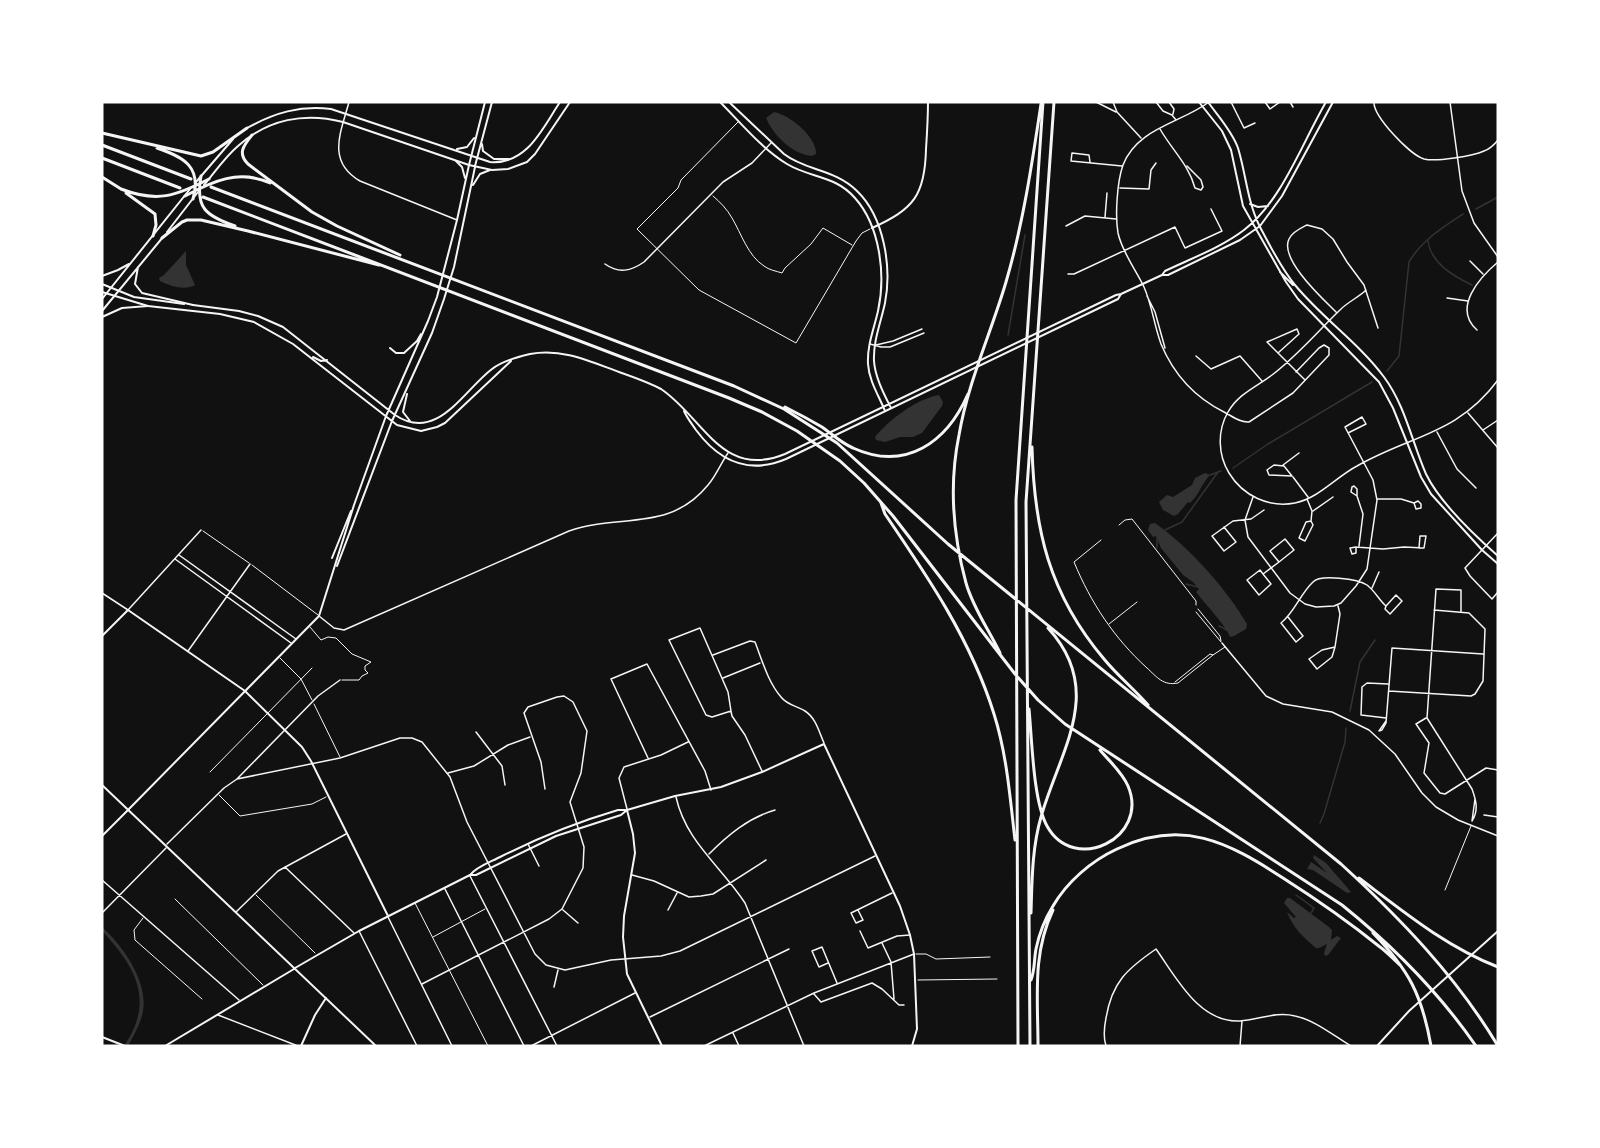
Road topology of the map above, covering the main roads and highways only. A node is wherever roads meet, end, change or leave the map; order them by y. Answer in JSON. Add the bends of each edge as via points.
{"nodes":[{"id":1,"x":485,"y":102,"type":"edge"},
{"id":2,"x":492,"y":102,"type":"edge"},
{"id":3,"x":560,"y":102,"type":"edge"},
{"id":4,"x":570,"y":102,"type":"edge"},
{"id":5,"x":720,"y":102,"type":"edge"},
{"id":6,"x":729,"y":102,"type":"edge"},
{"id":7,"x":928,"y":102,"type":"edge"},
{"id":8,"x":1042,"y":102,"type":"edge"},
{"id":9,"x":1054,"y":102,"type":"edge"},
{"id":10,"x":1199,"y":102,"type":"edge"},
{"id":11,"x":1208,"y":102,"type":"edge"},
{"id":12,"x":1326,"y":102,"type":"edge"},
{"id":13,"x":1334,"y":102,"type":"edge"},
{"id":14,"x":1316,"y":119,"type":"junction"},
{"id":15,"x":1322,"y":123,"type":"junction"},
{"id":16,"x":247,"y":128,"type":"junction"},
{"id":17,"x":102,"y":133,"type":"edge"},
{"id":18,"x":477,"y":133,"type":"junction"},
{"id":19,"x":252,"y":135,"type":"junction"},
{"id":20,"x":481,"y":140,"type":"junction"},
{"id":21,"x":141,"y":143,"type":"junction"},
{"id":22,"x":102,"y":145,"type":"edge"},
{"id":23,"x":451,"y":149,"type":"junction"},
{"id":24,"x":471,"y":155,"type":"junction"},
{"id":25,"x":477,"y":157,"type":"junction"},
{"id":26,"x":102,"y":158,"type":"edge"},
{"id":27,"x":515,"y":158,"type":"junction"},
{"id":28,"x":456,"y":161,"type":"junction"},
{"id":29,"x":469,"y":165,"type":"junction"},
{"id":30,"x":475,"y":167,"type":"junction"},
{"id":31,"x":492,"y":170,"type":"junction"},
{"id":32,"x":201,"y":176,"type":"joint"},
{"id":33,"x":102,"y":177,"type":"edge"},
{"id":34,"x":190,"y":179,"type":"dead end"},
{"id":35,"x":209,"y":179,"type":"joint"},
{"id":36,"x":466,"y":181,"type":"junction"},
{"id":37,"x":197,"y":187,"type":"junction"},
{"id":38,"x":211,"y":187,"type":"dead end"},
{"id":39,"x":180,"y":188,"type":"dead end"},
{"id":40,"x":280,"y":188,"type":"junction"},
{"id":41,"x":121,"y":189,"type":"junction"},
{"id":42,"x":470,"y":190,"type":"junction"},
{"id":43,"x":185,"y":196,"type":"joint"},
{"id":44,"x":203,"y":197,"type":"dead end"},
{"id":45,"x":193,"y":199,"type":"joint"},
{"id":46,"x":1250,"y":203,"type":"junction"},
{"id":47,"x":1268,"y":206,"type":"junction"},
{"id":48,"x":1256,"y":219,"type":"junction"},
{"id":49,"x":1251,"y":223,"type":"junction"},
{"id":50,"x":877,"y":226,"type":"junction"},
{"id":51,"x":1260,"y":226,"type":"junction"},
{"id":52,"x":872,"y":228,"type":"junction"},
{"id":53,"x":1255,"y":230,"type":"junction"},
{"id":54,"x":248,"y":231,"type":"junction"},
{"id":55,"x":153,"y":236,"type":"junction"},
{"id":56,"x":162,"y":238,"type":"junction"},
{"id":57,"x":131,"y":263,"type":"junction"},
{"id":58,"x":420,"y":265,"type":"junction"},
{"id":59,"x":139,"y":266,"type":"junction"},
{"id":60,"x":397,"y":270,"type":"junction"},
{"id":61,"x":1279,"y":271,"type":"junction"},
{"id":62,"x":1162,"y":275,"type":"junction"},
{"id":63,"x":102,"y":276,"type":"edge"},
{"id":64,"x":102,"y":284,"type":"edge"},
{"id":65,"x":111,"y":288,"type":"junction"},
{"id":66,"x":119,"y":291,"type":"junction"},
{"id":67,"x":102,"y":292,"type":"edge"},
{"id":68,"x":106,"y":293,"type":"junction"},
{"id":69,"x":1302,"y":293,"type":"junction"},
{"id":70,"x":1121,"y":294,"type":"junction"},
{"id":71,"x":114,"y":297,"type":"junction"},
{"id":72,"x":102,"y":299,"type":"edge"},
{"id":73,"x":193,"y":305,"type":"junction"},
{"id":74,"x":148,"y":306,"type":"junction"},
{"id":75,"x":102,"y":311,"type":"edge"},
{"id":76,"x":102,"y":317,"type":"edge"},
{"id":77,"x":428,"y":321,"type":"junction"},
{"id":78,"x":390,"y":348,"type":"dead end"},
{"id":79,"x":310,"y":356,"type":"junction"},
{"id":80,"x":327,"y":360,"type":"junction"},
{"id":81,"x":511,"y":361,"type":"junction"},
{"id":82,"x":974,"y":379,"type":"junction"},
{"id":83,"x":408,"y":388,"type":"junction"},
{"id":84,"x":750,"y":392,"type":"junction"},
{"id":85,"x":888,"y":403,"type":"junction"},
{"id":86,"x":883,"y":406,"type":"junction"},
{"id":87,"x":891,"y":408,"type":"junction"},
{"id":88,"x":683,"y":409,"type":"junction"},
{"id":89,"x":388,"y":410,"type":"junction"},
{"id":90,"x":885,"y":411,"type":"junction"},
{"id":91,"x":395,"y":415,"type":"junction"},
{"id":92,"x":386,"y":416,"type":"junction"},
{"id":93,"x":392,"y":421,"type":"junction"},
{"id":94,"x":413,"y":423,"type":"junction"},
{"id":95,"x":1031,"y":427,"type":"junction"},
{"id":96,"x":879,"y":499,"type":"junction"},
{"id":97,"x":354,"y":505,"type":"junction"},
{"id":98,"x":1498,"y":556,"type":"edge"},
{"id":99,"x":332,"y":558,"type":"dead end"},
{"id":100,"x":1498,"y":564,"type":"edge"},
{"id":101,"x":332,"y":577,"type":"junction"},
{"id":102,"x":1035,"y":616,"type":"junction"},
{"id":103,"x":102,"y":636,"type":"edge"},
{"id":104,"x":1005,"y":661,"type":"junction"},
{"id":105,"x":1027,"y":675,"type":"junction"},
{"id":106,"x":245,"y":690,"type":"junction"},
{"id":107,"x":1158,"y":715,"type":"junction"},
{"id":108,"x":1097,"y":747,"type":"junction"},
{"id":109,"x":102,"y":785,"type":"edge"},
{"id":110,"x":128,"y":810,"type":"junction"},
{"id":111,"x":627,"y":810,"type":"junction"},
{"id":112,"x":102,"y":836,"type":"edge"},
{"id":113,"x":1016,"y":859,"type":"junction"},
{"id":114,"x":1341,"y":864,"type":"junction"},
{"id":115,"x":470,"y":875,"type":"junction"},
{"id":116,"x":1057,"y":900,"type":"junction"},
{"id":117,"x":388,"y":916,"type":"junction"},
{"id":118,"x":1363,"y":921,"type":"junction"},
{"id":119,"x":1498,"y":931,"type":"edge"},
{"id":120,"x":1029,"y":948,"type":"junction"},
{"id":121,"x":1400,"y":965,"type":"junction"},
{"id":122,"x":1498,"y":967,"type":"edge"},
{"id":123,"x":295,"y":968,"type":"junction"},
{"id":124,"x":1029,"y":985,"type":"junction"},
{"id":125,"x":326,"y":998,"type":"junction"},
{"id":126,"x":102,"y":1037,"type":"edge"},
{"id":127,"x":124,"y":1045,"type":"edge"},
{"id":128,"x":1018,"y":1045,"type":"edge"},
{"id":129,"x":165,"y":1046,"type":"edge"},
{"id":130,"x":299,"y":1046,"type":"edge"},
{"id":131,"x":376,"y":1046,"type":"edge"},
{"id":132,"x":662,"y":1046,"type":"edge"},
{"id":133,"x":912,"y":1046,"type":"edge"},
{"id":134,"x":1030,"y":1046,"type":"edge"},
{"id":135,"x":1038,"y":1046,"type":"edge"},
{"id":136,"x":1377,"y":1046,"type":"edge"},
{"id":137,"x":1431,"y":1046,"type":"edge"},
{"id":138,"x":1476,"y":1046,"type":"edge"},
{"id":139,"x":1498,"y":1046,"type":"edge"}],
"edges":[{"from":1,"to":18,"type":"main road"},
{"from":2,"to":20,"type":"main road"},
{"from":3,"to":27,"type":"main road","via":[[533,142]]},
{"from":4,"to":31,"type":"main road","via":[[527,162],[508,170]]},
{"from":5,"to":52,"type":"main road","via":[[767,148],[795,168],[843,187],[863,208]]},
{"from":6,"to":50,"type":"main road","via":[[793,160],[848,182],[866,202]]},
{"from":7,"to":50,"type":"main road","via":[[922,185],[912,202]]},
{"from":8,"to":82,"type":"highway","via":[[1031,173],[1006,283]]},
{"from":8,"to":113,"type":"highway","via":[[1016,500]]},
{"from":9,"to":95,"type":"highway"},
{"from":10,"to":49,"type":"main road","via":[[1222,131],[1231,150],[1243,206]]},
{"from":11,"to":46,"type":"main road","via":[[1237,146]]},
{"from":12,"to":14,"type":"main road"},
{"from":13,"to":15,"type":"main road"},
{"from":14,"to":15,"type":"main road"},
{"from":14,"to":47,"type":"main road"},
{"from":15,"to":51,"type":"main road","via":[[1276,206]]},
{"from":16,"to":21,"type":"highway","via":[[207,155]]},
{"from":16,"to":23,"type":"main road","via":[[290,110],[320,108]]},
{"from":16,"to":32,"type":"main road"},
{"from":17,"to":21,"type":"highway"},
{"from":18,"to":23,"type":"main road","via":[[467,147]]},
{"from":18,"to":24,"type":"main road"},
{"from":19,"to":28,"type":"main road","via":[[293,118],[317,117],[344,122]]},
{"from":19,"to":35,"type":"main road"},
{"from":19,"to":40,"type":"highway","via":[[242,157]]},
{"from":20,"to":25,"type":"main road"},
{"from":20,"to":27,"type":"main road","via":[[483,151],[494,159]]},
{"from":21,"to":37,"type":"highway","via":[[182,158],[193,172]]},
{"from":22,"to":34,"type":"highway"},
{"from":23,"to":24,"type":"main road"},
{"from":24,"to":25,"type":"main road"},
{"from":24,"to":29,"type":"main road"},
{"from":25,"to":27,"type":"main road","via":[[490,162]]},
{"from":25,"to":30,"type":"main road"},
{"from":26,"to":39,"type":"highway"},
{"from":28,"to":29,"type":"main road"},
{"from":28,"to":36,"type":"main road","via":[[462,166]]},
{"from":29,"to":30,"type":"main road"},
{"from":29,"to":36,"type":"main road"},
{"from":30,"to":31,"type":"main road"},
{"from":30,"to":42,"type":"main road"},
{"from":31,"to":42,"type":"main road","via":[[477,176]]},
{"from":32,"to":37,"type":"highway"},
{"from":33,"to":41,"type":"highway"},
{"from":35,"to":37,"type":"highway"},
{"from":36,"to":77,"type":"main road"},
{"from":37,"to":40,"type":"highway","via":[[234,176],[251,176]]},
{"from":37,"to":41,"type":"highway","via":[[155,198]]},
{"from":37,"to":43,"type":"highway"},
{"from":37,"to":45,"type":"highway"},
{"from":37,"to":54,"type":"highway","via":[[206,212]]},
{"from":38,"to":58,"type":"highway"},
{"from":40,"to":58,"type":"highway","via":[[337,226]]},
{"from":41,"to":55,"type":"highway","via":[[154,214]]},
{"from":42,"to":83,"type":"main road","via":[[444,299]]},
{"from":43,"to":55,"type":"main road"},
{"from":44,"to":60,"type":"highway"},
{"from":45,"to":56,"type":"main road"},
{"from":46,"to":47,"type":"main road"},
{"from":46,"to":48,"type":"main road"},
{"from":47,"to":48,"type":"main road"},
{"from":48,"to":49,"type":"main road"},
{"from":48,"to":51,"type":"main road"},
{"from":49,"to":53,"type":"main road"},
{"from":49,"to":62,"type":"main road","via":[[1234,237]]},
{"from":50,"to":52,"type":"main road"},
{"from":50,"to":85,"type":"main road","via":[[886,254],[887,287],[875,345],[875,369]]},
{"from":51,"to":53,"type":"main road"},
{"from":51,"to":69,"type":"main road"},
{"from":52,"to":86,"type":"main road","via":[[881,285],[869,344],[869,369]]},
{"from":53,"to":61,"type":"main road"},
{"from":53,"to":62,"type":"main road","via":[[1227,247]]},
{"from":54,"to":56,"type":"highway","via":[[193,219],[182,222]]},
{"from":54,"to":60,"type":"highway"},
{"from":55,"to":57,"type":"main road"},
{"from":56,"to":59,"type":"main road"},
{"from":57,"to":63,"type":"main road"},
{"from":57,"to":65,"type":"main road"},
{"from":58,"to":84,"type":"highway"},
{"from":59,"to":66,"type":"main road"},
{"from":59,"to":73,"type":"main road","via":[[135,284],[142,293]]},
{"from":60,"to":96,"type":"highway","via":[[762,412],[840,461]]},
{"from":61,"to":69,"type":"main road"},
{"from":61,"to":100,"type":"main road","via":[[1298,298],[1379,382],[1431,494]]},
{"from":62,"to":70,"type":"main road"},
{"from":64,"to":65,"type":"main road"},
{"from":65,"to":66,"type":"main road"},
{"from":65,"to":68,"type":"main road"},
{"from":66,"to":71,"type":"main road"},
{"from":66,"to":73,"type":"main road","via":[[148,300]]},
{"from":67,"to":68,"type":"main road"},
{"from":68,"to":71,"type":"main road"},
{"from":68,"to":72,"type":"main road"},
{"from":69,"to":98,"type":"main road","via":[[1386,380],[1436,491]]},
{"from":70,"to":85,"type":"main road"},
{"from":70,"to":87,"type":"main road","via":[[1118,299]]},
{"from":71,"to":74,"type":"main road"},
{"from":71,"to":75,"type":"main road"},
{"from":73,"to":80,"type":"main road","via":[[239,311],[272,321]]},
{"from":74,"to":76,"type":"main road","via":[[122,309]]},
{"from":74,"to":79,"type":"main road","via":[[244,319],[279,334]]},
{"from":77,"to":78,"type":"main road","via":[[417,341],[404,353]]},
{"from":77,"to":89,"type":"main road"},
{"from":79,"to":80,"type":"main road"},
{"from":79,"to":92,"type":"main road"},
{"from":80,"to":89,"type":"main road"},
{"from":81,"to":88,"type":"main road","via":[[542,352],[577,356],[657,387]]},
{"from":81,"to":93,"type":"main road","via":[[437,427],[412,430]]},
{"from":81,"to":94,"type":"main road","via":[[490,370],[435,420]]},
{"from":82,"to":84,"type":"highway","via":[[959,412],[942,435],[918,450],[889,456],[850,447],[806,418]]},
{"from":82,"to":104,"type":"highway","via":[[956,450],[953,495],[957,538],[972,598]]},
{"from":83,"to":91,"type":"main road"},
{"from":83,"to":94,"type":"main road","via":[[403,412]]},
{"from":84,"to":102,"type":"highway","via":[[804,420],[837,443],[948,544]]},
{"from":85,"to":86,"type":"main road"},
{"from":85,"to":87,"type":"main road"},
{"from":86,"to":88,"type":"main road","via":[[780,456],[763,460],[728,453]]},
{"from":86,"to":90,"type":"main road"},
{"from":87,"to":90,"type":"main road"},
{"from":88,"to":90,"type":"main road","via":[[701,437],[724,458],[756,466],[779,462]]},
{"from":89,"to":91,"type":"main road"},
{"from":89,"to":92,"type":"main road"},
{"from":91,"to":93,"type":"main road"},
{"from":91,"to":94,"type":"main road"},
{"from":92,"to":93,"type":"main road"},
{"from":92,"to":97,"type":"main road"},
{"from":93,"to":101,"type":"main road"},
{"from":95,"to":105,"type":"highway","via":[[1026,502]]},
{"from":95,"to":107,"type":"highway","via":[[1036,514],[1059,589],[1094,646]]},
{"from":96,"to":104,"type":"highway"},
{"from":96,"to":113,"type":"highway","via":[[957,627],[985,688],[1006,766]]},
{"from":97,"to":99,"type":"main road"},
{"from":97,"to":101,"type":"main road"},
{"from":101,"to":106,"type":"main road","via":[[319,616]]},
{"from":102,"to":107,"type":"highway"},
{"from":102,"to":120,"type":"highway","via":[[1069,659],[1077,698],[1073,728],[1036,836]]},
{"from":103,"to":106,"type":"main road","via":[[128,610]]},
{"from":104,"to":108,"type":"highway","via":[[1038,700]]},
{"from":105,"to":108,"type":"highway","via":[[1039,806],[1046,824],[1061,841],[1083,849],[1106,845],[1123,830],[1132,809],[1124,777]]},
{"from":105,"to":120,"type":"highway"},
{"from":106,"to":110,"type":"main road"},
{"from":106,"to":117,"type":"main road","via":[[302,747]]},
{"from":107,"to":114,"type":"highway"},
{"from":108,"to":118,"type":"highway"},
{"from":109,"to":110,"type":"main road"},
{"from":110,"to":112,"type":"main road"},
{"from":110,"to":123,"type":"main road"},
{"from":111,"to":115,"type":"main road"},
{"from":111,"to":115,"type":"main road","via":[[575,822]]},
{"from":111,"to":132,"type":"main road","via":[[634,844],[624,916],[627,974]]},
{"from":111,"to":133,"type":"main road","via":[[711,790],[824,744],[910,935],[917,1029]]},
{"from":113,"to":128,"type":"highway"},
{"from":114,"to":122,"type":"highway","via":[[1424,928]]},
{"from":114,"to":139,"type":"highway","via":[[1396,915],[1443,968]]},
{"from":115,"to":117,"type":"main road"},
{"from":116,"to":121,"type":"highway","via":[[1090,865],[1122,847],[1160,837],[1199,837],[1231,846],[1251,857],[1327,906]]},
{"from":116,"to":124,"type":"highway","via":[[1039,936]]},
{"from":116,"to":135,"type":"highway","via":[[1039,948]]},
{"from":117,"to":123,"type":"main road"},
{"from":118,"to":121,"type":"highway"},
{"from":118,"to":138,"type":"highway","via":[[1427,983]]},
{"from":119,"to":136,"type":"main road","via":[[1409,1011]]},
{"from":120,"to":124,"type":"highway"},
{"from":121,"to":137,"type":"highway","via":[[1424,1011]]},
{"from":123,"to":125,"type":"main road"},
{"from":123,"to":129,"type":"main road"},
{"from":124,"to":134,"type":"highway"},
{"from":125,"to":130,"type":"main road"},
{"from":125,"to":131,"type":"main road"},
{"from":126,"to":127,"type":"main road"}]}
